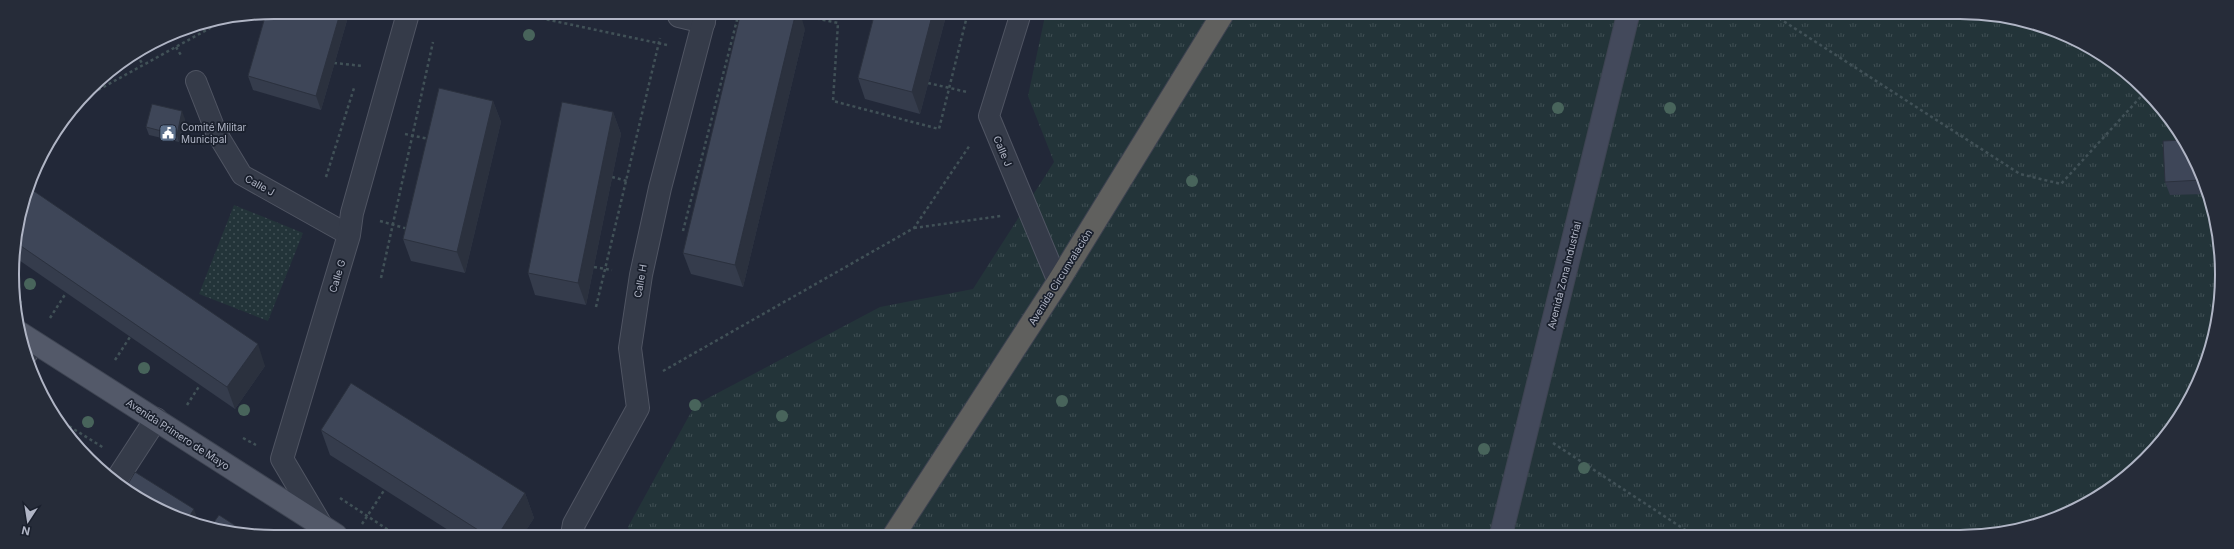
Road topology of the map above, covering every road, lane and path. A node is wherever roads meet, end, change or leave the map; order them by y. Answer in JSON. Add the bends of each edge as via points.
{"nodes":[{"id":1,"x":406,"y":19,"type":"edge"},
{"id":2,"x":549,"y":19,"type":"edge"},
{"id":3,"x":704,"y":19,"type":"edge"},
{"id":4,"x":737,"y":19,"type":"edge"},
{"id":5,"x":819,"y":19,"type":"edge"},
{"id":6,"x":966,"y":19,"type":"edge"},
{"id":7,"x":1019,"y":19,"type":"edge"},
{"id":8,"x":1220,"y":19,"type":"edge"},
{"id":9,"x":1627,"y":19,"type":"edge"},
{"id":10,"x":1780,"y":19,"type":"edge"},
{"id":11,"x":211,"y":27,"type":"edge"},
{"id":12,"x":661,"y":36,"type":"dead end"},
{"id":13,"x":433,"y":39,"type":"dead end"},
{"id":14,"x":659,"y":43,"type":"junction"},
{"id":15,"x":696,"y":52,"type":"junction"},
{"id":16,"x":139,"y":58,"type":"edge"},
{"id":17,"x":364,"y":59,"type":"dead end"},
{"id":18,"x":727,"y":59,"type":"junction"},
{"id":19,"x":734,"y":60,"type":"edge"},
{"id":20,"x":142,"y":65,"type":"junction"},
{"id":21,"x":359,"y":73,"type":"dead end"},
{"id":22,"x":357,"y":80,"type":"dead end"},
{"id":23,"x":196,"y":81,"type":"dead end"},
{"id":24,"x":928,"y":83,"type":"dead end"},
{"id":25,"x":949,"y":88,"type":"junction"},
{"id":26,"x":98,"y":90,"type":"edge"},
{"id":27,"x":2142,"y":96,"type":"edge"},
{"id":28,"x":992,"y":108,"type":"junction"},
{"id":29,"x":376,"y":130,"type":"junction"},
{"id":30,"x":412,"y":135,"type":"junction"},
{"id":31,"x":432,"y":140,"type":"edge"},
{"id":32,"x":326,"y":177,"type":"dead end"},
{"id":33,"x":352,"y":213,"type":"junction"},
{"id":34,"x":1029,"y":213,"type":"junction"},
{"id":35,"x":394,"y":224,"type":"junction"},
{"id":36,"x":914,"y":228,"type":"junction"},
{"id":37,"x":412,"y":230,"type":"edge"},
{"id":38,"x":682,"y":232,"type":"dead end"},
{"id":39,"x":350,"y":235,"type":"junction"},
{"id":40,"x":381,"y":278,"type":"dead end"},
{"id":41,"x":1058,"y":282,"type":"junction"},
{"id":42,"x":596,"y":307,"type":"dead end"},
{"id":43,"x":29,"y":345,"type":"edge"},
{"id":44,"x":662,"y":372,"type":"dead end"},
{"id":45,"x":156,"y":419,"type":"junction"},
{"id":46,"x":1527,"y":426,"type":"junction"},
{"id":47,"x":70,"y":427,"type":"edge"},
{"id":48,"x":128,"y":463,"type":"junction"},
{"id":49,"x":119,"y":477,"type":"edge"},
{"id":50,"x":385,"y":489,"type":"edge"},
{"id":51,"x":359,"y":528,"type":"dead end"},
{"id":52,"x":321,"y":530,"type":"edge"},
{"id":53,"x":323,"y":530,"type":"edge"},
{"id":54,"x":573,"y":530,"type":"edge"},
{"id":55,"x":897,"y":530,"type":"edge"},
{"id":56,"x":1501,"y":530,"type":"edge"},
{"id":57,"x":1685,"y":530,"type":"edge"}],
"edges":[{"from":1,"to":29,"type":"street","name":"Calle G"},
{"from":2,"to":14,"type":"path"},
{"from":3,"to":15,"type":"street","name":"Calle H"},
{"from":4,"to":18,"type":"path"},
{"from":5,"to":25,"type":"path","via":[[838,23],[833,101],[939,129]]},
{"from":6,"to":25,"type":"path"},
{"from":7,"to":28,"type":"lane"},
{"from":8,"to":41,"type":"highway","name":"Avenida Circunvalación"},
{"from":9,"to":46,"type":"main road","name":"Avenida Zona Industrial"},
{"from":10,"to":27,"type":"path","via":[[2020,174],[2061,184]]},
{"from":11,"to":20,"type":"path"},
{"from":12,"to":14,"type":"path"},
{"from":13,"to":30,"type":"path"},
{"from":14,"to":15,"type":"path"},
{"from":14,"to":42,"type":"path"},
{"from":15,"to":18,"type":"path"},
{"from":15,"to":54,"type":"street","name":"Calle H","via":[[660,188],[641,275],[630,348],[638,408]]},
{"from":16,"to":20,"type":"path"},
{"from":17,"to":21,"type":"path"},
{"from":18,"to":19,"type":"path"},
{"from":18,"to":38,"type":"path"},
{"from":20,"to":26,"type":"path"},
{"from":22,"to":32,"type":"path"},
{"from":23,"to":39,"type":"lane","name":"Calle J","via":[[216,132],[242,175]]},
{"from":24,"to":25,"type":"path"},
{"from":25,"to":28,"type":"path"},
{"from":28,"to":34,"type":"lane","name":"Calle J"},
{"from":28,"to":36,"type":"path"},
{"from":29,"to":30,"type":"path"},
{"from":29,"to":33,"type":"street","name":"Calle G"},
{"from":30,"to":31,"type":"path"},
{"from":30,"to":35,"type":"path"},
{"from":33,"to":35,"type":"path"},
{"from":33,"to":39,"type":"street","name":"Calle G"},
{"from":34,"to":36,"type":"path"},
{"from":34,"to":41,"type":"lane","name":"Calle J"},
{"from":35,"to":37,"type":"path"},
{"from":35,"to":40,"type":"path"},
{"from":36,"to":44,"type":"path"},
{"from":39,"to":53,"type":"street","name":"Calle G","via":[[282,459]]},
{"from":41,"to":55,"type":"highway","name":"Avenida Circunvalación"},
{"from":43,"to":45,"type":"main road","name":"Avenida Primero de Mayo"},
{"from":45,"to":48,"type":"street"},
{"from":45,"to":52,"type":"main road","name":"Avenida Primero de Mayo"},
{"from":46,"to":56,"type":"main road","name":"Avenida Zona Industrial"},
{"from":46,"to":57,"type":"path"},
{"from":47,"to":48,"type":"path"},
{"from":48,"to":49,"type":"street"},
{"from":50,"to":51,"type":"path"}]}
